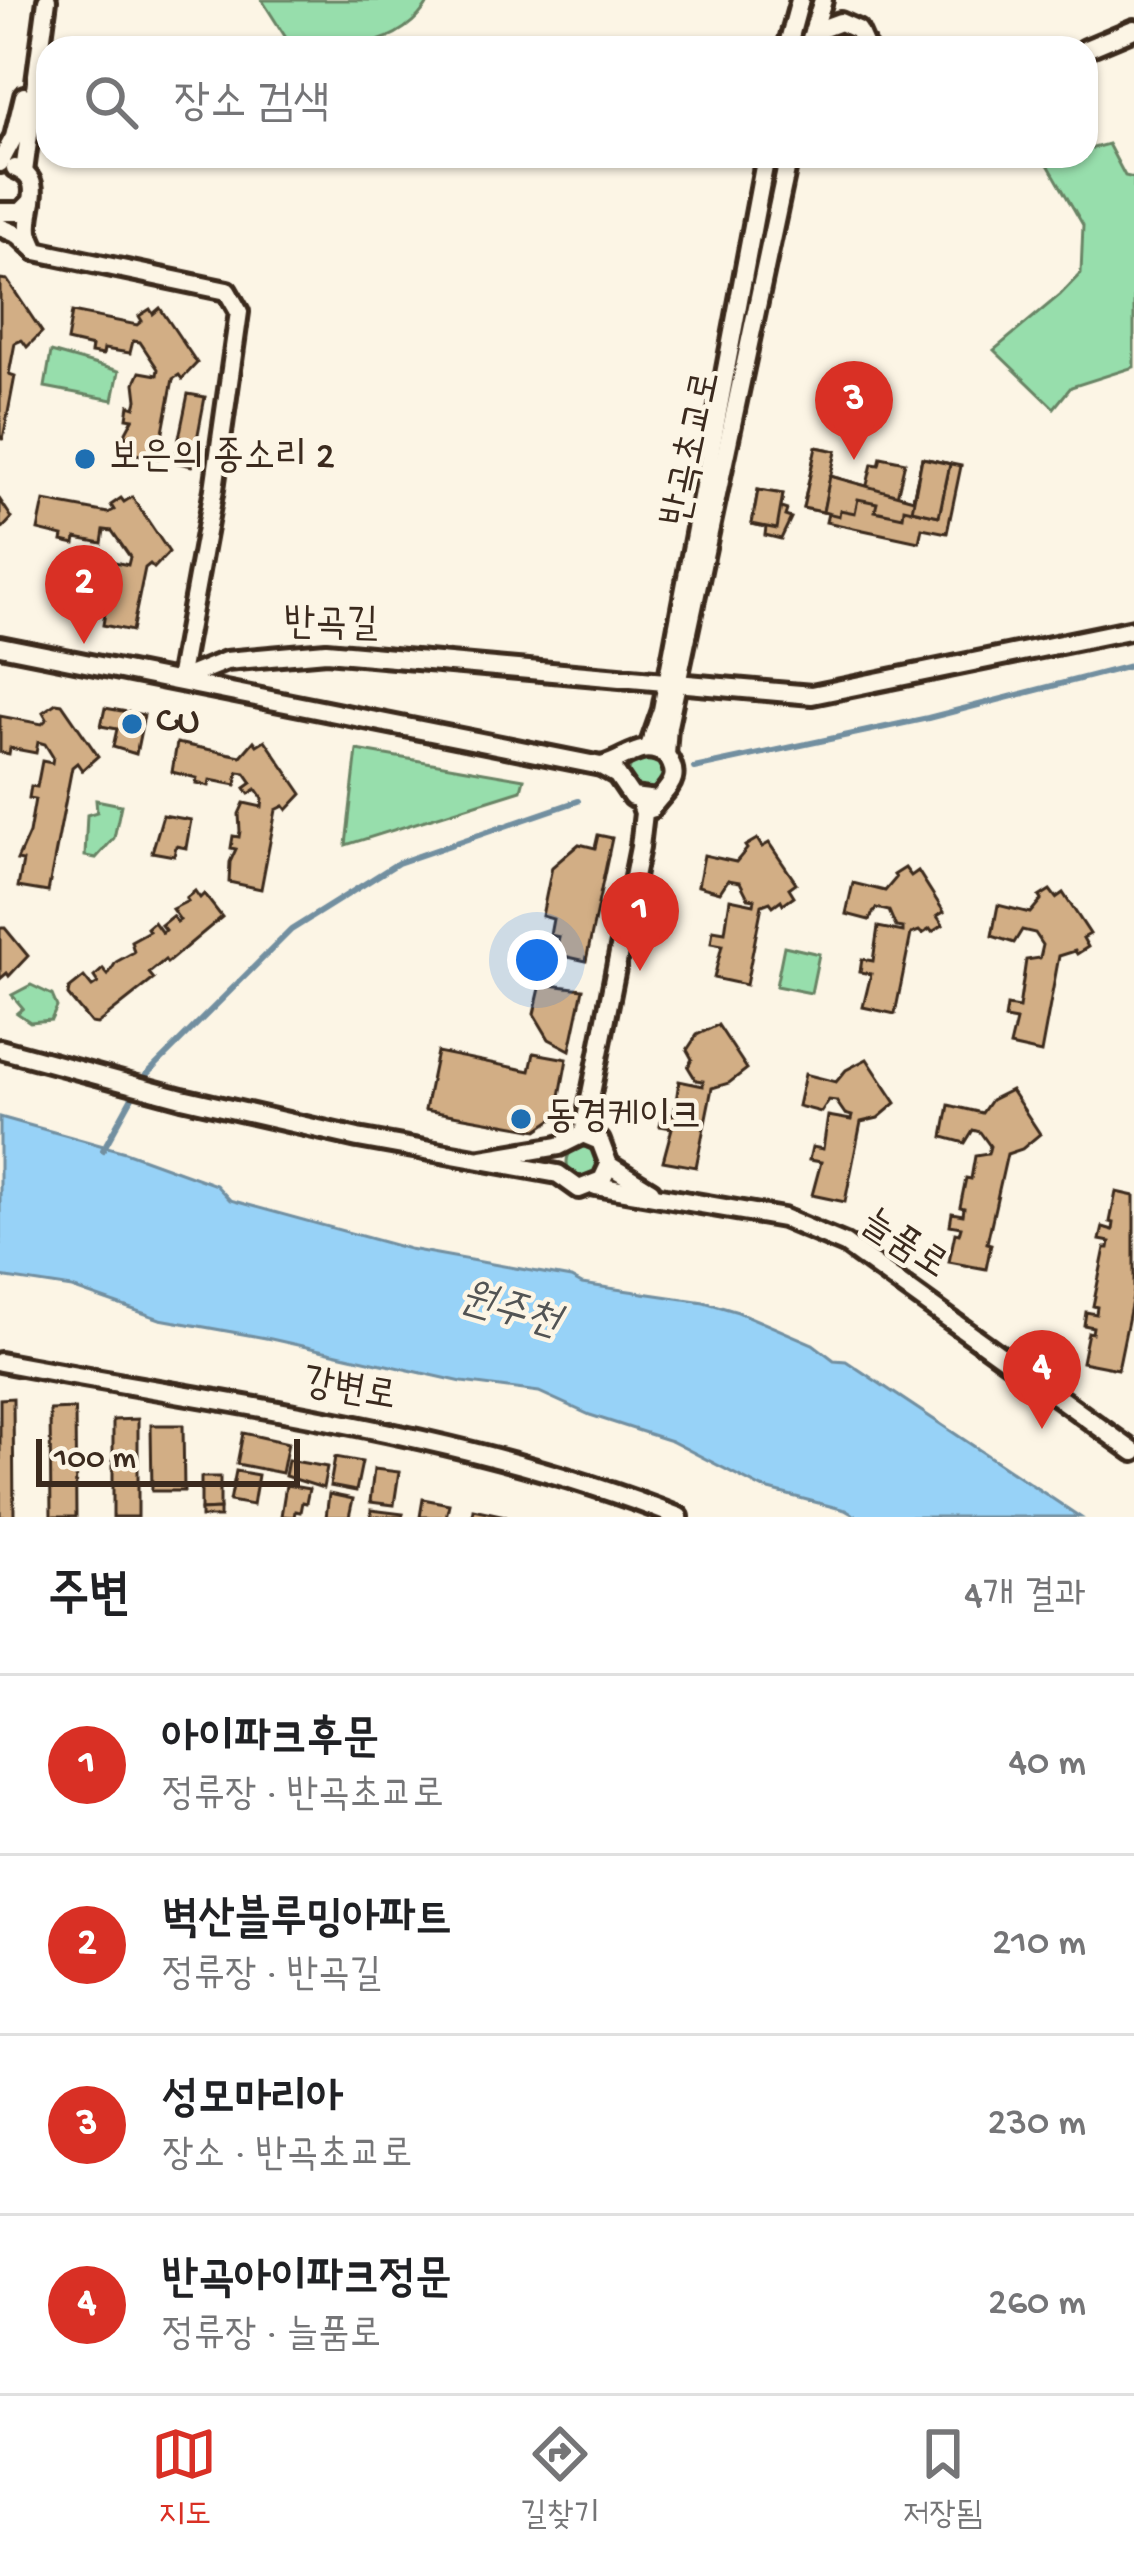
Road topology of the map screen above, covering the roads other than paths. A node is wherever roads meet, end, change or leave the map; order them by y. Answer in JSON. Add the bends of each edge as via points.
{"nodes":[{"id":1,"x":46,"y":0,"type":"edge"},
{"id":2,"x":800,"y":0,"type":"edge"},
{"id":3,"x":823,"y":0,"type":"edge"},
{"id":4,"x":1134,"y":29,"type":"edge"},
{"id":5,"x":40,"y":31,"type":"junction"},
{"id":6,"x":39,"y":36,"type":"edge"},
{"id":7,"x":39,"y":36,"type":"edge"},
{"id":8,"x":790,"y":36,"type":"edge"},
{"id":9,"x":811,"y":36,"type":"edge"},
{"id":10,"x":817,"y":36,"type":"edge"},
{"id":11,"x":861,"y":36,"type":"edge"},
{"id":12,"x":1098,"y":44,"type":"edge"},
{"id":13,"x":36,"y":47,"type":"edge"},
{"id":14,"x":36,"y":66,"type":"edge"},
{"id":15,"x":0,"y":167,"type":"edge"},
{"id":16,"x":764,"y":168,"type":"edge"},
{"id":17,"x":785,"y":168,"type":"edge"},
{"id":18,"x":24,"y":172,"type":"junction"},
{"id":19,"x":32,"y":201,"type":"junction"},
{"id":20,"x":1,"y":218,"type":"edge"},
{"id":21,"x":37,"y":251,"type":"junction"},
{"id":22,"x":1134,"y":629,"type":"edge"},
{"id":23,"x":0,"y":646,"type":"edge"},
{"id":24,"x":179,"y":680,"type":"junction"},
{"id":25,"x":673,"y":684,"type":"junction"},
{"id":26,"x":658,"y":751,"type":"junction"},
{"id":27,"x":625,"y":759,"type":"junction"},
{"id":28,"x":601,"y":766,"type":"junction"},
{"id":29,"x":622,"y":784,"type":"junction"},
{"id":30,"x":649,"y":800,"type":"junction"},
{"id":31,"x":0,"y":1049,"type":"edge"},
{"id":32,"x":583,"y":1134,"type":"junction"},
{"id":33,"x":559,"y":1146,"type":"junction"},
{"id":34,"x":482,"y":1159,"type":"junction"},
{"id":35,"x":609,"y":1165,"type":"junction"},
{"id":36,"x":558,"y":1174,"type":"junction"},
{"id":37,"x":596,"y":1186,"type":"junction"},
{"id":38,"x":657,"y":1195,"type":"junction"},
{"id":39,"x":0,"y":1361,"type":"edge"},
{"id":40,"x":1134,"y":1452,"type":"edge"},
{"id":41,"x":679,"y":1517,"type":"edge"}],
"edges":[{"from":1,"to":5,"type":"street"},
{"from":2,"to":8,"type":"street"},
{"from":3,"to":9,"type":"street"},
{"from":4,"to":12,"type":"street"},
{"from":5,"to":6,"type":"street"},
{"from":5,"to":7,"type":"street"},
{"from":10,"to":11,"type":"street","via":[[840,22]]},
{"from":13,"to":15,"type":"street"},
{"from":14,"to":18,"type":"street"},
{"from":15,"to":18,"type":"street"},
{"from":16,"to":25,"type":"street","name":"반곡초교로"},
{"from":17,"to":25,"type":"street","name":"반곡초교로"},
{"from":18,"to":19,"type":"street","via":[[34,185]]},
{"from":19,"to":20,"type":"street"},
{"from":19,"to":21,"type":"street"},
{"from":20,"to":21,"type":"street"},
{"from":21,"to":24,"type":"street","via":[[226,292],[238,312]]},
{"from":22,"to":25,"type":"street","name":"반곡길","via":[[812,695]]},
{"from":23,"to":24,"type":"street"},
{"from":24,"to":25,"type":"street","name":"반곡길","via":[[226,661],[326,652]]},
{"from":24,"to":28,"type":"street"},
{"from":25,"to":26,"type":"street","name":"반곡초교로"},
{"from":26,"to":27,"type":"street","via":[[637,749]]},
{"from":26,"to":30,"type":"street","via":[[672,762],[674,781]]},
{"from":27,"to":28,"type":"street"},
{"from":27,"to":29,"type":"street"},
{"from":28,"to":29,"type":"street"},
{"from":29,"to":30,"type":"street"},
{"from":30,"to":32,"type":"street"},
{"from":31,"to":34,"type":"street","via":[[182,1098]]},
{"from":32,"to":33,"type":"street"},
{"from":32,"to":35,"type":"street","via":[[606,1148]]},
{"from":33,"to":34,"type":"street"},
{"from":33,"to":36,"type":"street"},
{"from":34,"to":36,"type":"street"},
{"from":35,"to":37,"type":"street"},
{"from":35,"to":38,"type":"street"},
{"from":36,"to":37,"type":"street","via":[[570,1187]]},
{"from":37,"to":38,"type":"street","name":"늘품로"},
{"from":38,"to":40,"type":"street","name":"늘품로","via":[[783,1218],[845,1244]]},
{"from":39,"to":41,"type":"street","name":"강변로","via":[[442,1442],[598,1485]]}]}
